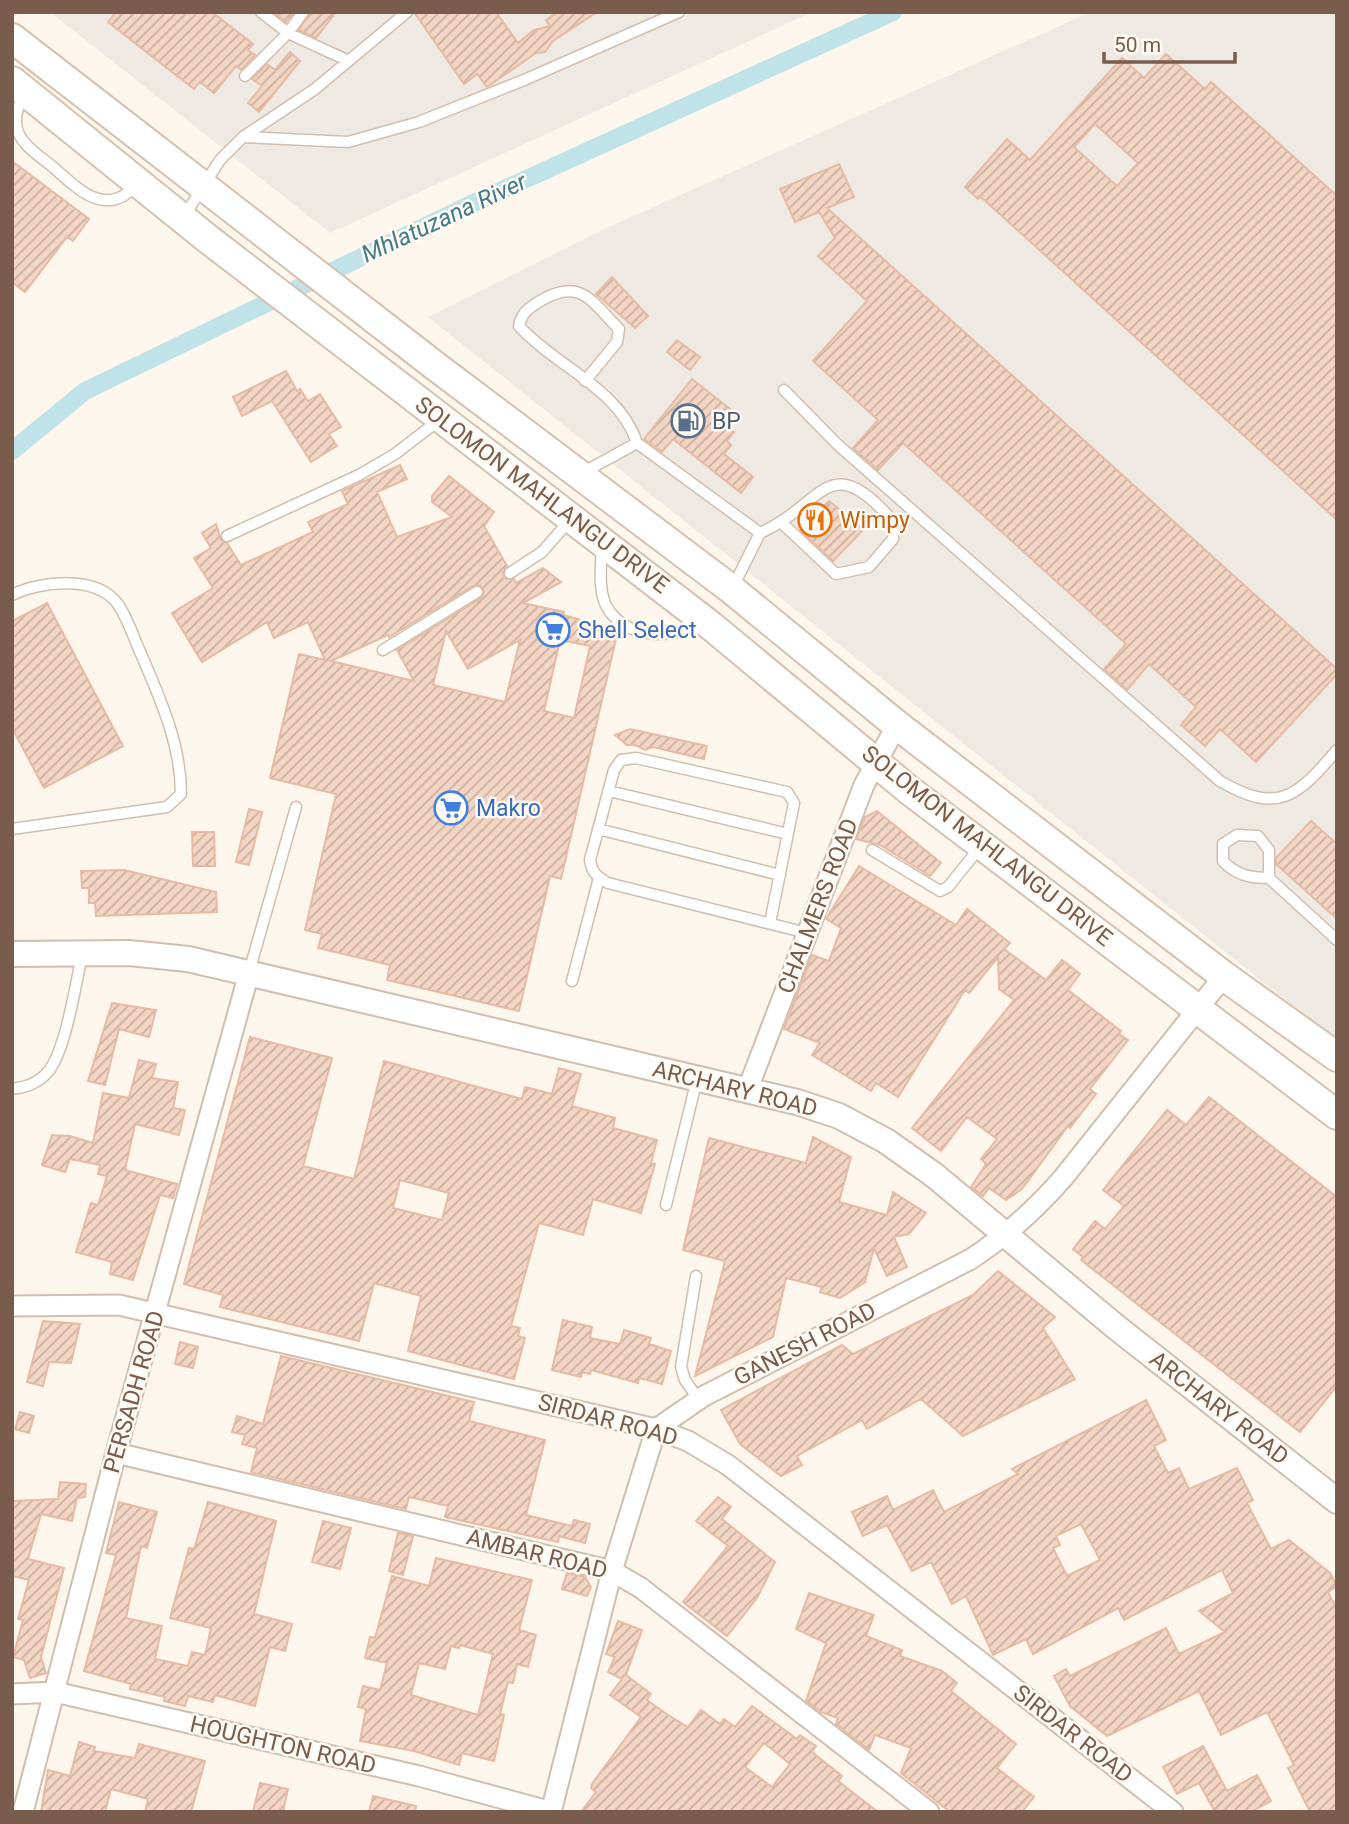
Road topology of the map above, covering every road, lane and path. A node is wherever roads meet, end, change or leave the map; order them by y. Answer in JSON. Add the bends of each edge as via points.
{"nodes":[{"id":1,"x":261,"y":12,"type":"edge"},
{"id":2,"x":303,"y":12,"type":"edge"},
{"id":3,"x":407,"y":12,"type":"edge"},
{"id":4,"x":679,"y":12,"type":"edge"},
{"id":5,"x":288,"y":33,"type":"junction"},
{"id":6,"x":14,"y":43,"type":"edge"},
{"id":7,"x":349,"y":61,"type":"junction"},
{"id":8,"x":245,"y":76,"type":"dead end"},
{"id":9,"x":19,"y":86,"type":"edge"},
{"id":10,"x":243,"y":136,"type":"junction"},
{"id":11,"x":138,"y":182,"type":"junction"},
{"id":12,"x":204,"y":183,"type":"junction"},
{"id":13,"x":192,"y":226,"type":"junction"},
{"id":14,"x":585,"y":381,"type":"junction"},
{"id":15,"x":785,"y":390,"type":"dead end"},
{"id":16,"x":441,"y":419,"type":"junction"},
{"id":17,"x":637,"y":443,"type":"junction"},
{"id":18,"x":581,"y":473,"type":"junction"},
{"id":19,"x":571,"y":518,"type":"junction"},
{"id":20,"x":782,"y":523,"type":"junction"},
{"id":21,"x":760,"y":533,"type":"junction"},
{"id":22,"x":227,"y":536,"type":"dead end"},
{"id":23,"x":602,"y":542,"type":"junction"},
{"id":24,"x":510,"y":573,"type":"dead end"},
{"id":25,"x":732,"y":589,"type":"junction"},
{"id":26,"x":477,"y":592,"type":"dead end"},
{"id":27,"x":12,"y":595,"type":"edge"},
{"id":28,"x":710,"y":625,"type":"junction"},
{"id":29,"x":383,"y":650,"type":"dead end"},
{"id":30,"x":897,"y":725,"type":"junction"},
{"id":31,"x":1337,"y":750,"type":"edge"},
{"id":32,"x":875,"y":761,"type":"junction"},
{"id":33,"x":609,"y":791,"type":"junction"},
{"id":34,"x":296,"y":807,"type":"dead end"},
{"id":35,"x":12,"y":829,"type":"edge"},
{"id":36,"x":598,"y":829,"type":"junction"},
{"id":37,"x":788,"y":834,"type":"junction"},
{"id":38,"x":981,"y":846,"type":"junction"},
{"id":39,"x":872,"y":850,"type":"dead end"},
{"id":40,"x":780,"y":875,"type":"junction"},
{"id":41,"x":599,"y":878,"type":"junction"},
{"id":42,"x":1269,"y":878,"type":"junction"},
{"id":43,"x":770,"y":923,"type":"junction"},
{"id":44,"x":807,"y":933,"type":"junction"},
{"id":45,"x":1337,"y":940,"type":"edge"},
{"id":46,"x":82,"y":953,"type":"junction"},
{"id":47,"x":12,"y":954,"type":"edge"},
{"id":48,"x":249,"y":973,"type":"junction"},
{"id":49,"x":1224,"y":976,"type":"junction"},
{"id":50,"x":572,"y":981,"type":"dead end"},
{"id":51,"x":1198,"y":1007,"type":"junction"},
{"id":52,"x":1337,"y":1056,"type":"edge"},
{"id":53,"x":697,"y":1079,"type":"junction"},
{"id":54,"x":12,"y":1089,"type":"edge"},
{"id":55,"x":747,"y":1091,"type":"junction"},
{"id":56,"x":1337,"y":1115,"type":"edge"},
{"id":57,"x":666,"y":1205,"type":"dead end"},
{"id":58,"x":1005,"y":1237,"type":"junction"},
{"id":59,"x":696,"y":1276,"type":"dead end"},
{"id":60,"x":12,"y":1306,"type":"edge"},
{"id":61,"x":156,"y":1313,"type":"junction"},
{"id":62,"x":698,"y":1399,"type":"junction"},
{"id":63,"x":656,"y":1429,"type":"junction"},
{"id":64,"x":116,"y":1453,"type":"junction"},
{"id":65,"x":1337,"y":1501,"type":"edge"},
{"id":66,"x":612,"y":1571,"type":"junction"},
{"id":67,"x":55,"y":1692,"type":"junction"},
{"id":68,"x":12,"y":1694,"type":"edge"},
{"id":69,"x":23,"y":1812,"type":"edge"},
{"id":70,"x":552,"y":1812,"type":"edge"},
{"id":71,"x":929,"y":1812,"type":"edge"},
{"id":72,"x":1173,"y":1812,"type":"edge"}],
"edges":[{"from":1,"to":5,"type":"lane"},
{"from":2,"to":5,"type":"lane"},
{"from":3,"to":7,"type":"lane"},
{"from":4,"to":10,"type":"lane","via":[[524,80],[419,121],[348,142]]},
{"from":5,"to":7,"type":"lane"},
{"from":5,"to":8,"type":"lane"},
{"from":6,"to":12,"type":"main road","name":"SOLOMON MAHLANGU DRIVE"},
{"from":7,"to":10,"type":"lane"},
{"from":9,"to":11,"type":"main road","name":"SOLOMON MAHLANGU DRIVE"},
{"from":9,"to":11,"type":"lane","via":[[18,132],[26,145],[88,196],[114,200],[126,196]]},
{"from":10,"to":12,"type":"lane"},
{"from":11,"to":13,"type":"main road","name":"SOLOMON MAHLANGU DRIVE"},
{"from":12,"to":13,"type":"lane"},
{"from":12,"to":18,"type":"main road","name":"SOLOMON MAHLANGU DRIVE"},
{"from":13,"to":16,"type":"main road","name":"SOLOMON MAHLANGU DRIVE"},
{"from":14,"to":14,"type":"lane","via":[[519,326],[527,309],[566,289],[587,297],[619,329],[617,342]]},
{"from":14,"to":17,"type":"lane","via":[[627,419]]},
{"from":15,"to":31,"type":"lane","via":[[837,444],[1220,781],[1248,797],[1271,799],[1292,794]]},
{"from":16,"to":19,"type":"main road","name":"SOLOMON MAHLANGU DRIVE"},
{"from":16,"to":22,"type":"lane","via":[[359,475]]},
{"from":17,"to":18,"type":"lane"},
{"from":17,"to":21,"type":"lane"},
{"from":18,"to":25,"type":"main road","name":"SOLOMON MAHLANGU DRIVE"},
{"from":19,"to":23,"type":"main road","name":"SOLOMON MAHLANGU DRIVE"},
{"from":19,"to":24,"type":"lane","via":[[542,552]]},
{"from":20,"to":20,"type":"lane","via":[[824,488],[842,483],[852,485],[886,513],[892,520],[892,539],[869,567],[836,574]]},
{"from":20,"to":21,"type":"lane"},
{"from":21,"to":25,"type":"lane"},
{"from":23,"to":28,"type":"main road","name":"SOLOMON MAHLANGU DRIVE"},
{"from":23,"to":28,"type":"lane","via":[[601,577],[610,612],[631,628],[654,635]]},
{"from":25,"to":30,"type":"main road","name":"SOLOMON MAHLANGU DRIVE"},
{"from":26,"to":29,"type":"lane"},
{"from":27,"to":35,"type":"lane","via":[[64,582],[90,587],[116,601],[157,691],[181,774],[181,794],[167,807]]},
{"from":28,"to":32,"type":"main road","name":"SOLOMON MAHLANGU DRIVE"},
{"from":30,"to":32,"type":"street","name":"CHALMERS ROAD"},
{"from":30,"to":49,"type":"main road","name":"SOLOMON MAHLANGU DRIVE"},
{"from":32,"to":38,"type":"main road","name":"SOLOMON MAHLANGU DRIVE"},
{"from":32,"to":44,"type":"street","name":"CHALMERS ROAD"},
{"from":33,"to":36,"type":"lane"},
{"from":33,"to":37,"type":"lane"},
{"from":33,"to":37,"type":"lane","via":[[621,760],[636,758],[776,787],[788,792],[794,803]]},
{"from":34,"to":48,"type":"lane"},
{"from":36,"to":40,"type":"lane"},
{"from":36,"to":41,"type":"lane","via":[[590,860],[592,872]]},
{"from":37,"to":40,"type":"lane"},
{"from":38,"to":39,"type":"lane","via":[[940,891]]},
{"from":38,"to":51,"type":"main road","name":"SOLOMON MAHLANGU DRIVE"},
{"from":40,"to":43,"type":"lane"},
{"from":41,"to":43,"type":"lane"},
{"from":41,"to":50,"type":"lane"},
{"from":42,"to":42,"type":"lane","via":[[1252,878],[1229,868],[1223,861],[1223,844],[1237,835],[1258,836],[1269,850]]},
{"from":42,"to":45,"type":"lane"},
{"from":43,"to":44,"type":"lane"},
{"from":44,"to":55,"type":"street","name":"CHALMERS ROAD"},
{"from":46,"to":47,"type":"street","name":"ARCHARY ROAD"},
{"from":46,"to":48,"type":"street","name":"ARCHARY ROAD","via":[[188,959]]},
{"from":46,"to":54,"type":"lane","via":[[60,1047],[48,1073],[31,1086]]},
{"from":48,"to":53,"type":"street","name":"ARCHARY ROAD"},
{"from":48,"to":61,"type":"street","name":"PERSADH ROAD"},
{"from":49,"to":51,"type":"street","name":"GANESH ROAD"},
{"from":49,"to":52,"type":"main road","name":"SOLOMON MAHLANGU DRIVE"},
{"from":51,"to":56,"type":"main road","name":"SOLOMON MAHLANGU DRIVE"},
{"from":51,"to":58,"type":"street","name":"GANESH ROAD","via":[[1063,1178]]},
{"from":53,"to":55,"type":"street","name":"ARCHARY ROAD"},
{"from":53,"to":57,"type":"lane"},
{"from":55,"to":58,"type":"street","name":"ARCHARY ROAD","via":[[839,1116],[886,1141],[934,1175]]},
{"from":58,"to":62,"type":"street","name":"GANESH ROAD","via":[[971,1259]]},
{"from":58,"to":65,"type":"street","name":"ARCHARY ROAD"},
{"from":59,"to":62,"type":"lane","via":[[681,1367]]},
{"from":60,"to":61,"type":"street","name":"SIRDAR ROAD","via":[[119,1305]]},
{"from":61,"to":63,"type":"street","name":"SIRDAR ROAD"},
{"from":61,"to":64,"type":"street","name":"PERSADH ROAD"},
{"from":62,"to":63,"type":"street","name":"GANESH ROAD"},
{"from":63,"to":66,"type":"street"},
{"from":63,"to":72,"type":"street","name":"SIRDAR ROAD","via":[[688,1441],[728,1465]]},
{"from":64,"to":66,"type":"street","name":"AMBAR ROAD"},
{"from":64,"to":67,"type":"street","name":"PERSADH ROAD"},
{"from":66,"to":70,"type":"street"},
{"from":66,"to":71,"type":"street","name":"AMBAR ROAD","via":[[662,1604]]},
{"from":67,"to":68,"type":"street","name":"HOUGHTON ROAD"},
{"from":67,"to":69,"type":"street","name":"PERSADH ROAD"},
{"from":67,"to":70,"type":"street","name":"HOUGHTON ROAD","via":[[419,1776]]}]}
